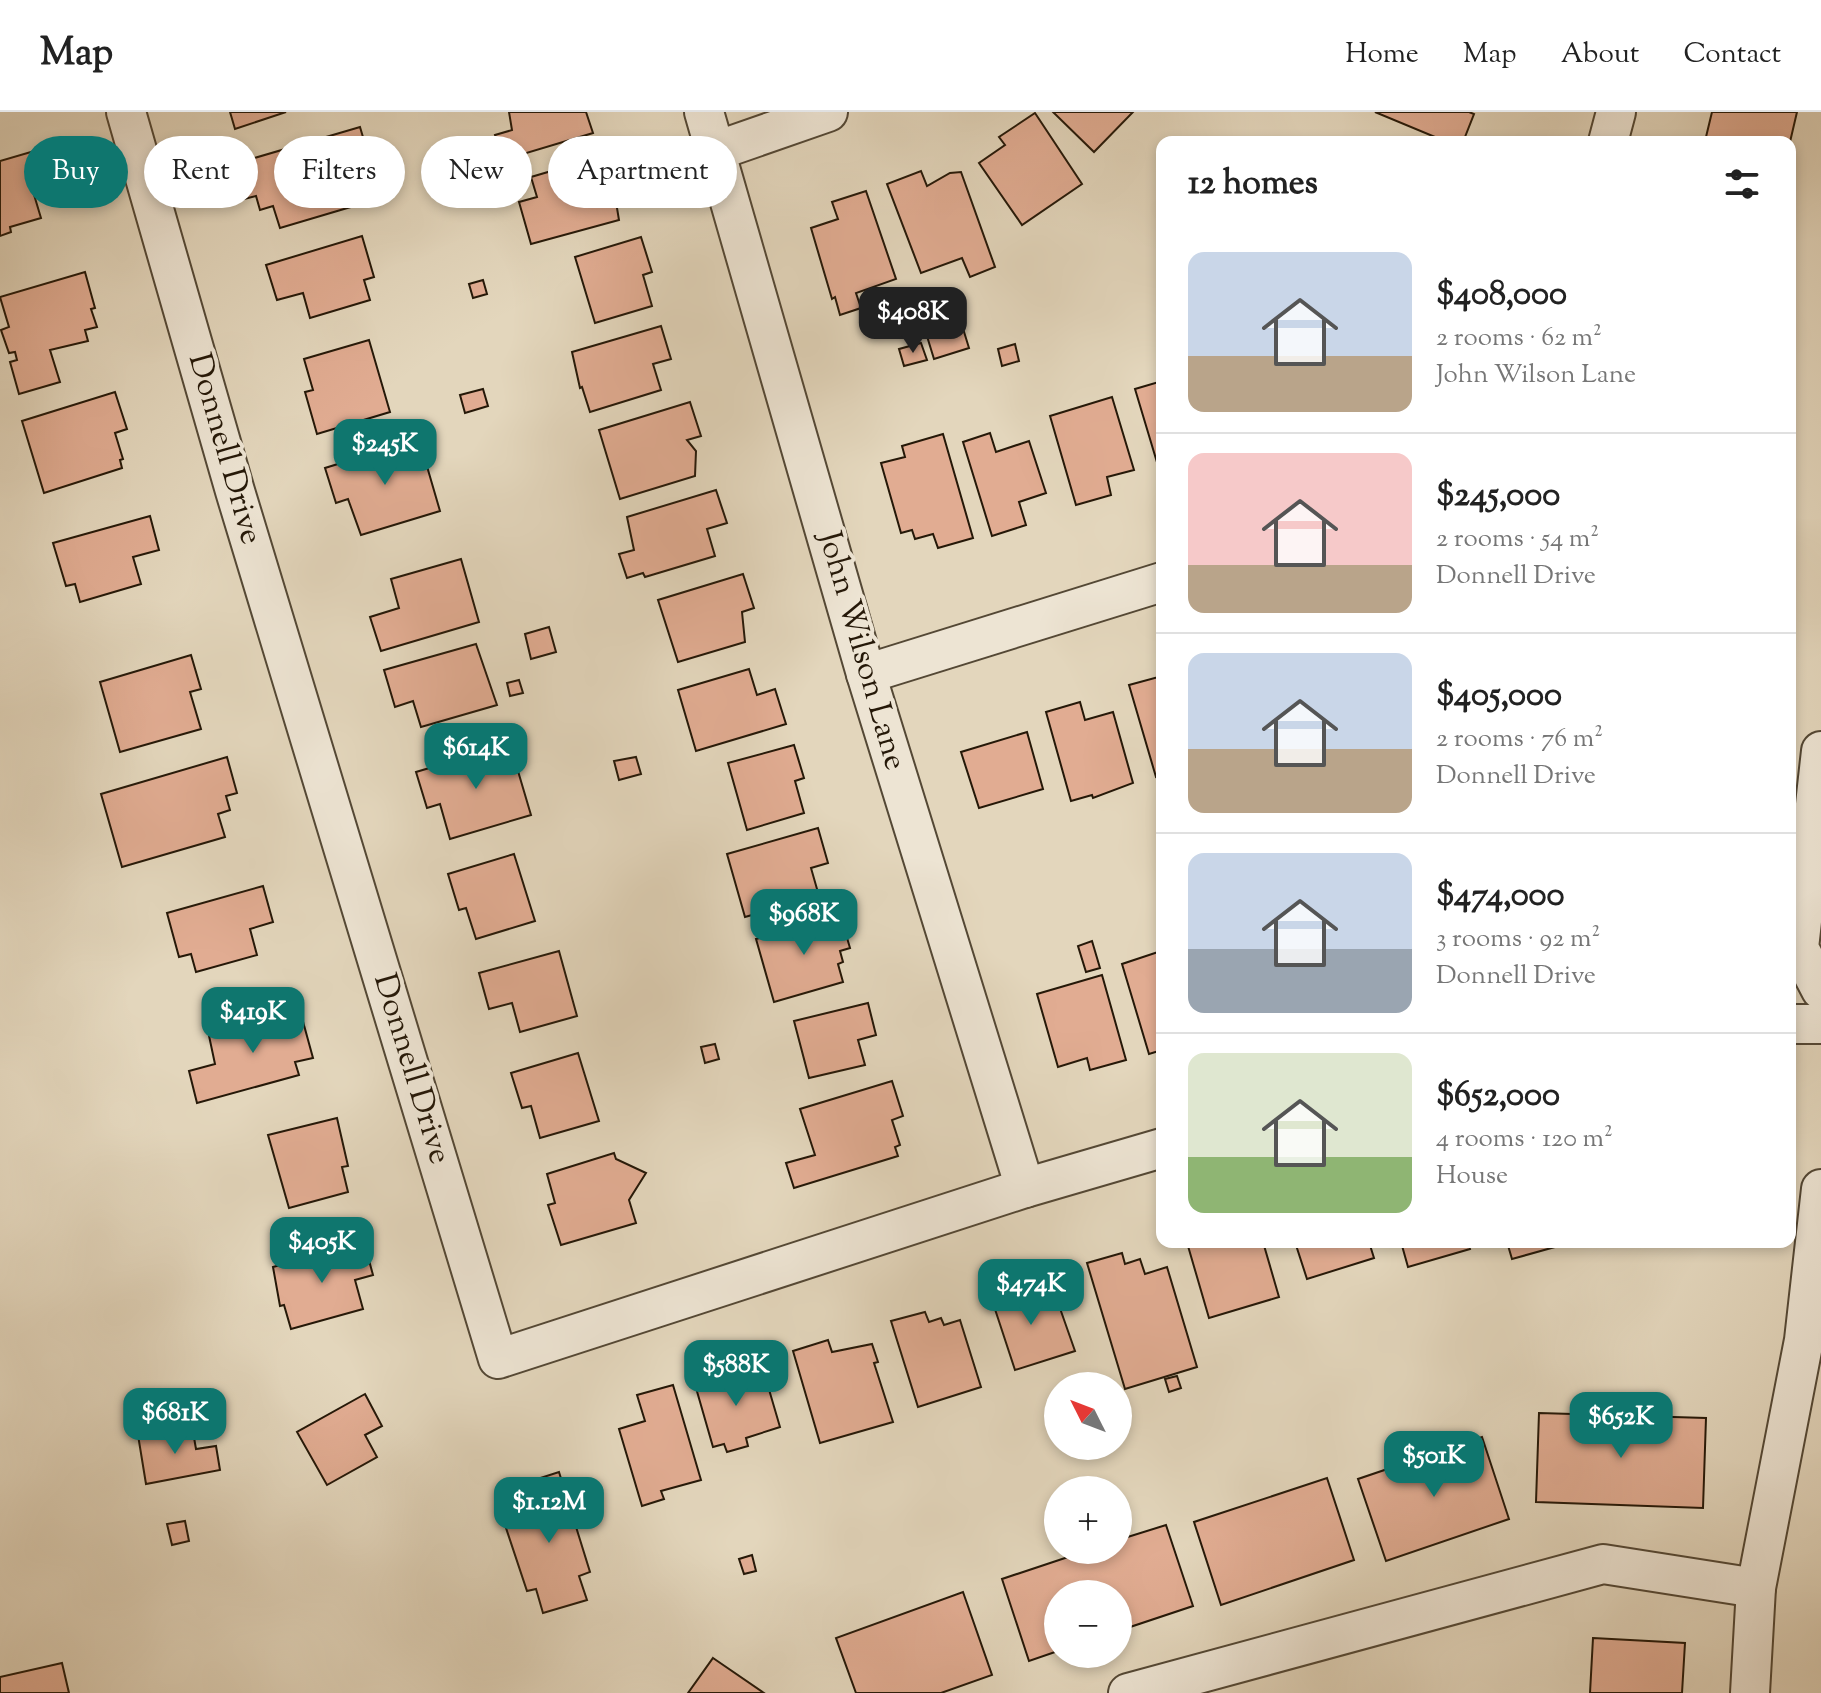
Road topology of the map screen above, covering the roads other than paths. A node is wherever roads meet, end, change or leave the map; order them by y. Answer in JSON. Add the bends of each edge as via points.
{"nodes":[{"id":1,"x":126,"y":112,"type":"edge"},
{"id":2,"x":704,"y":112,"type":"edge"},
{"id":3,"x":828,"y":112,"type":"edge"},
{"id":4,"x":1616,"y":112,"type":"edge"},
{"id":5,"x":711,"y":136,"type":"edge"},
{"id":6,"x":1610,"y":136,"type":"edge"},
{"id":7,"x":737,"y":144,"type":"edge"},
{"id":8,"x":732,"y":208,"type":"edge"},
{"id":9,"x":1156,"y":584,"type":"edge"},
{"id":10,"x":866,"y":674,"type":"junction"},
{"id":11,"x":1821,"y":751,"type":"edge"},
{"id":12,"x":1821,"y":990,"type":"edge"},
{"id":13,"x":1796,"y":1024,"type":"edge"},
{"id":14,"x":1821,"y":1024,"type":"edge"},
{"id":15,"x":1156,"y":1150,"type":"edge"},
{"id":16,"x":1025,"y":1188,"type":"junction"},
{"id":17,"x":1821,"y":1189,"type":"edge"},
{"id":18,"x":1812,"y":1343,"type":"edge"},
{"id":19,"x":1756,"y":1588,"type":"junction"},
{"id":20,"x":1128,"y":1693,"type":"edge"},
{"id":21,"x":1750,"y":1693,"type":"edge"}],
"edges":[{"from":1,"to":16,"type":"street","name":"Donnell Drive","via":[[498,1359]]},
{"from":2,"to":5,"type":"street","name":"John Wilson Lane"},
{"from":3,"to":7,"type":"street"},
{"from":4,"to":6,"type":"street"},
{"from":8,"to":10,"type":"street","name":"John Wilson Lane"},
{"from":9,"to":10,"type":"street"},
{"from":10,"to":16,"type":"street","name":"John Wilson Lane"},
{"from":11,"to":12,"type":"street","via":[[1799,948]]},
{"from":13,"to":14,"type":"street"},
{"from":15,"to":16,"type":"street","name":"Donnell Drive"},
{"from":17,"to":18,"type":"street"},
{"from":18,"to":19,"type":"street"},
{"from":19,"to":20,"type":"street","via":[[1603,1564]]},
{"from":19,"to":21,"type":"street"}]}
